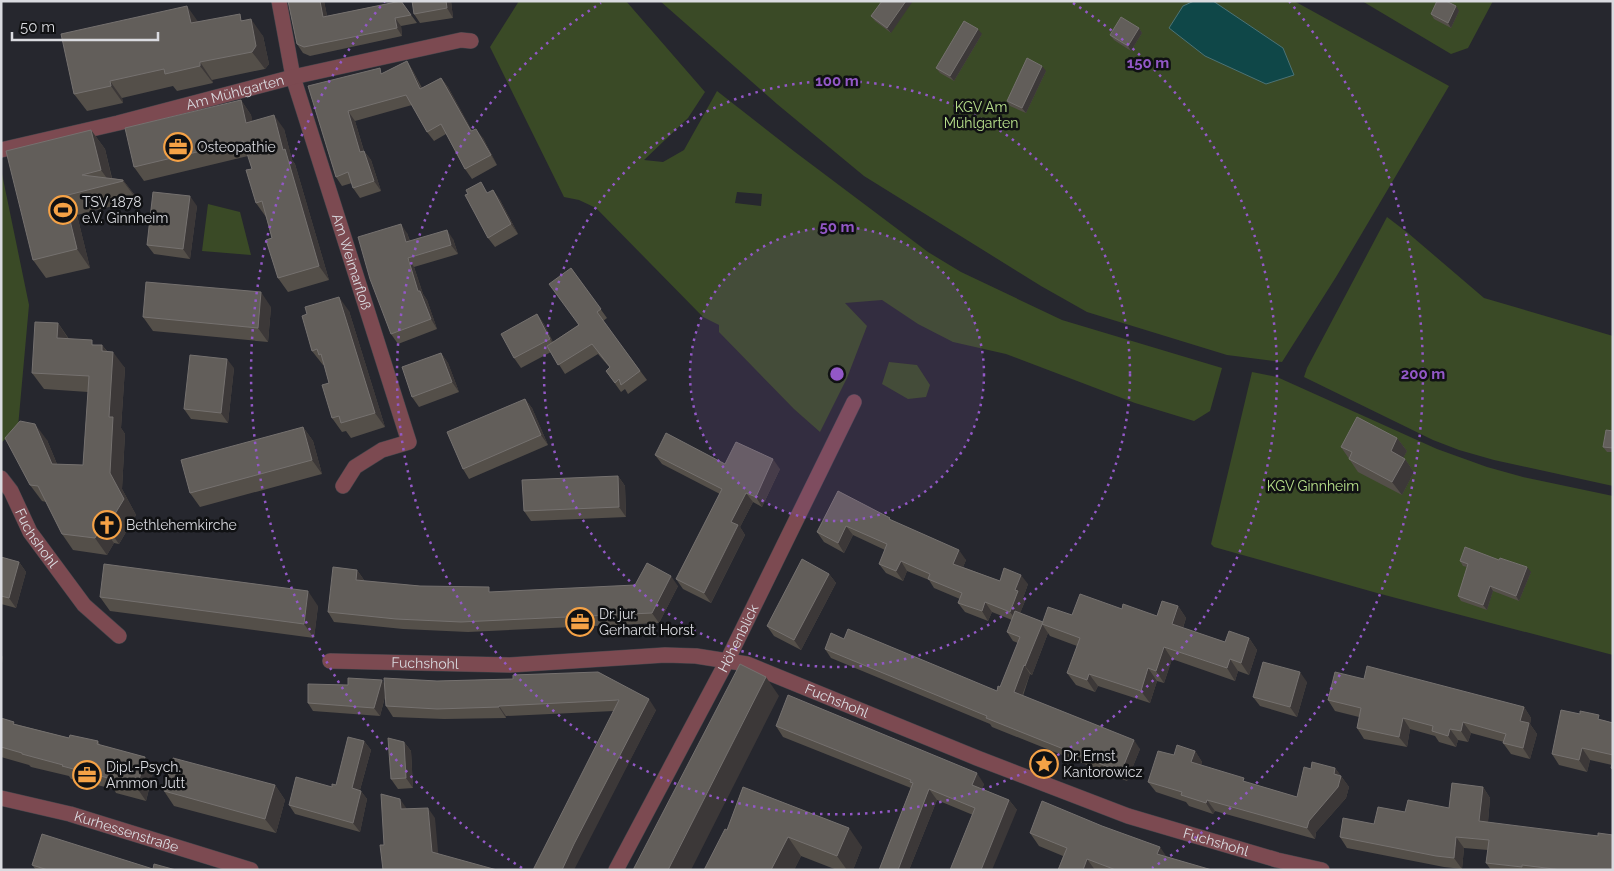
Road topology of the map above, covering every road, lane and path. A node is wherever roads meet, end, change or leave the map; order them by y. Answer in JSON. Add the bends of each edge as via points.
{"nodes":[{"id":1,"x":280,"y":1,"type":"edge"},
{"id":2,"x":471,"y":41,"type":"dead end"},
{"id":3,"x":293,"y":77,"type":"junction"},
{"id":4,"x":1,"y":150,"type":"edge"},
{"id":5,"x":854,"y":402,"type":"dead end"},
{"id":6,"x":1,"y":478,"type":"edge"},
{"id":7,"x":343,"y":486,"type":"dead end"},
{"id":8,"x":119,"y":636,"type":"dead end"},
{"id":9,"x":330,"y":661,"type":"dead end"},
{"id":10,"x":727,"y":661,"type":"junction"},
{"id":11,"x":1,"y":798,"type":"edge"},
{"id":12,"x":251,"y":870,"type":"edge"},
{"id":13,"x":616,"y":870,"type":"edge"},
{"id":14,"x":1322,"y":870,"type":"edge"}],
"edges":[{"from":1,"to":3,"type":"street","name":"Am Weimarfloß"},
{"from":2,"to":3,"type":"street","name":"Am Mühlgarten","via":[[461,40]]},
{"from":3,"to":4,"type":"street","name":"Am Mühlgarten"},
{"from":3,"to":7,"type":"street","name":"Am Weimarfloß","via":[[409,442],[382,450],[355,468]]},
{"from":5,"to":10,"type":"street","name":"Höhenblick"},
{"from":6,"to":8,"type":"street","name":"Fuchshohl","via":[[11,491],[30,532],[78,597]]},
{"from":9,"to":10,"type":"street","name":"Fuchshohl","via":[[510,664],[665,655]]},
{"from":10,"to":13,"type":"street","name":"Höhenblick"},
{"from":10,"to":14,"type":"street","name":"Fuchshohl","via":[[747,664],[1128,816]]},
{"from":11,"to":12,"type":"street","name":"Kurhessenstraße","via":[[70,814]]}]}
